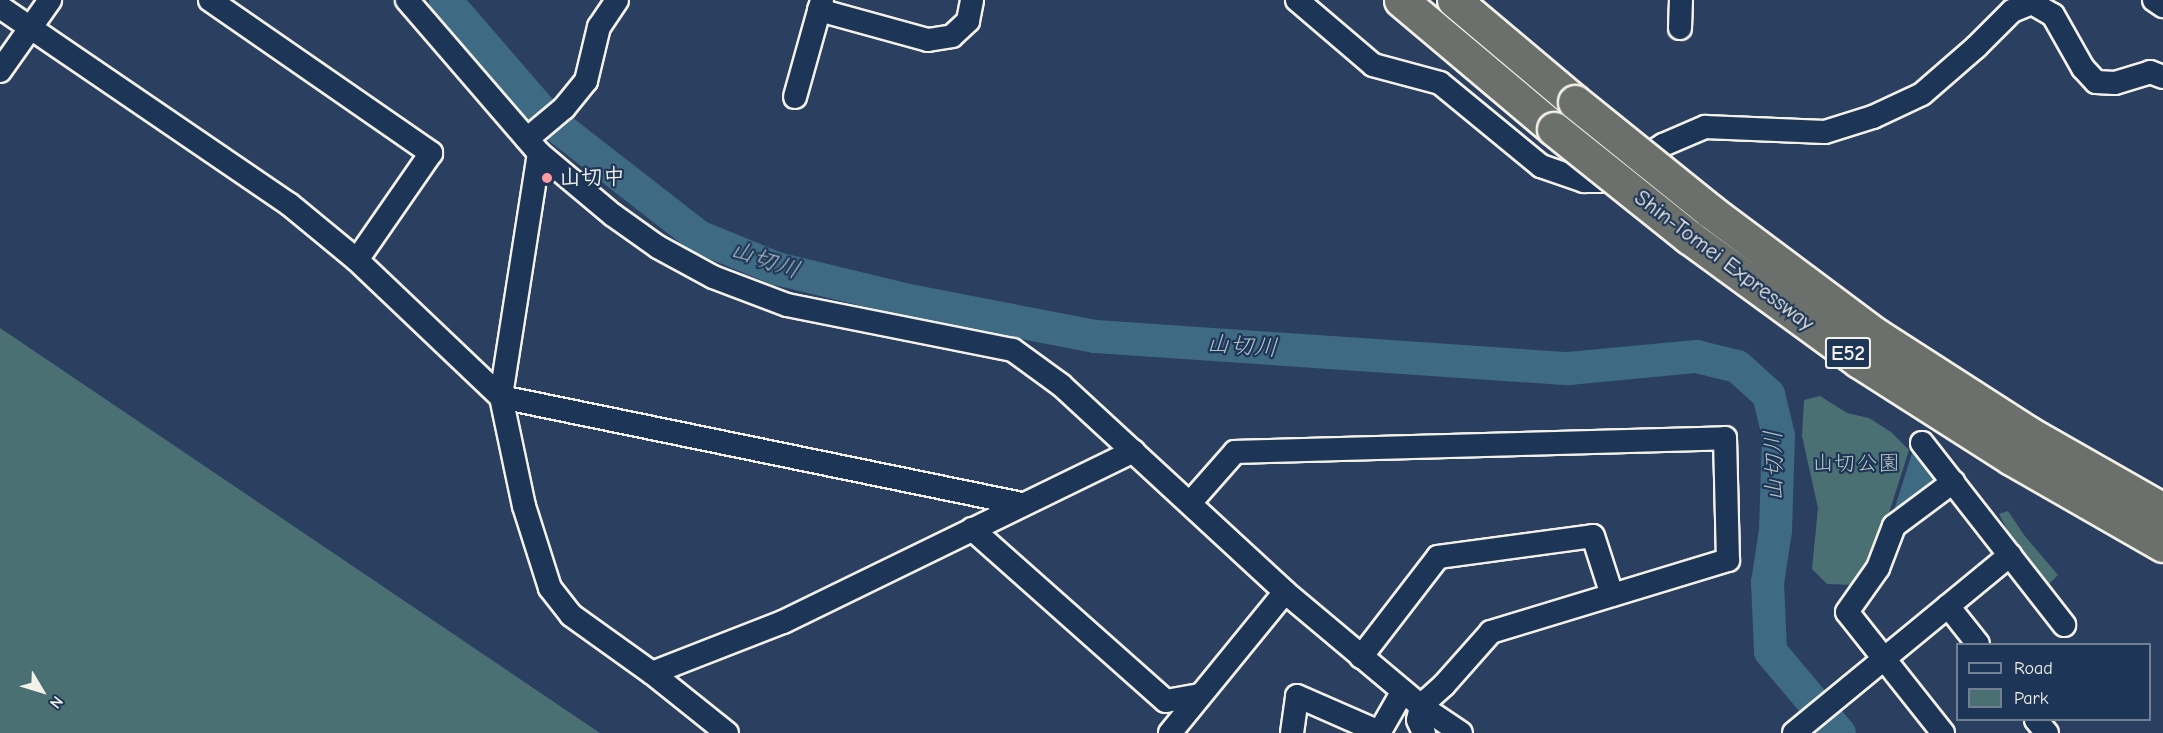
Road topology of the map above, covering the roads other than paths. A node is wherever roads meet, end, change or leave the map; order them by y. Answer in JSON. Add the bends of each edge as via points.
{"nodes":[{"id":1,"x":50,"y":0,"type":"edge"},
{"id":2,"x":210,"y":0,"type":"edge"},
{"id":3,"x":407,"y":0,"type":"edge"},
{"id":4,"x":617,"y":0,"type":"edge"},
{"id":5,"x":972,"y":0,"type":"edge"},
{"id":6,"x":1297,"y":0,"type":"edge"},
{"id":7,"x":1401,"y":0,"type":"edge"},
{"id":8,"x":1454,"y":0,"type":"edge"},
{"id":9,"x":1681,"y":0,"type":"edge"},
{"id":10,"x":2154,"y":0,"type":"edge"},
{"id":11,"x":821,"y":5,"type":"edge"},
{"id":12,"x":2163,"y":6,"type":"edge"},
{"id":13,"x":0,"y":7,"type":"edge"},
{"id":14,"x":30,"y":28,"type":"junction"},
{"id":15,"x":1680,"y":28,"type":"dead end"},
{"id":16,"x":0,"y":71,"type":"edge"},
{"id":17,"x":2163,"y":77,"type":"edge"},
{"id":18,"x":795,"y":98,"type":"dead end"},
{"id":19,"x":535,"y":140,"type":"junction"},
{"id":20,"x":357,"y":260,"type":"junction"},
{"id":21,"x":501,"y":397,"type":"junction"},
{"id":22,"x":1922,"y":443,"type":"dead end"},
{"id":23,"x":1134,"y":451,"type":"junction"},
{"id":24,"x":1953,"y":482,"type":"junction"},
{"id":25,"x":1190,"y":503,"type":"junction"},
{"id":26,"x":1022,"y":504,"type":"junction"},
{"id":27,"x":2163,"y":510,"type":"edge"},
{"id":28,"x":972,"y":529,"type":"junction"},
{"id":29,"x":2163,"y":545,"type":"edge"},
{"id":30,"x":2010,"y":555,"type":"junction"},
{"id":31,"x":1285,"y":592,"type":"junction"},
{"id":32,"x":1612,"y":595,"type":"junction"},
{"id":33,"x":1948,"y":606,"type":"junction"},
{"id":34,"x":2064,"y":625,"type":"dead end"},
{"id":35,"x":1976,"y":643,"type":"edge"},
{"id":36,"x":1361,"y":657,"type":"junction"},
{"id":37,"x":1884,"y":658,"type":"junction"},
{"id":38,"x":652,"y":673,"type":"junction"},
{"id":39,"x":1403,"y":691,"type":"junction"},
{"id":40,"x":1199,"y":695,"type":"junction"},
{"id":41,"x":1421,"y":706,"type":"junction"},
{"id":42,"x":2037,"y":721,"type":"edge"},
{"id":43,"x":1799,"y":729,"type":"edge"},
{"id":44,"x":727,"y":733,"type":"edge"},
{"id":45,"x":1170,"y":733,"type":"edge"},
{"id":46,"x":1292,"y":733,"type":"edge"},
{"id":47,"x":1379,"y":733,"type":"edge"},
{"id":48,"x":1424,"y":733,"type":"edge"},
{"id":49,"x":1461,"y":733,"type":"edge"},
{"id":50,"x":1943,"y":733,"type":"edge"},
{"id":51,"x":2047,"y":733,"type":"edge"}],
"edges":[{"from":1,"to":14,"type":"street"},
{"from":2,"to":20,"type":"street","via":[[431,153]]},
{"from":3,"to":19,"type":"street"},
{"from":4,"to":19,"type":"street","via":[[599,27],[586,81]]},
{"from":5,"to":11,"type":"street","via":[[968,21],[952,36],[928,40]]},
{"from":6,"to":17,"type":"street","via":[[1373,64],[1440,83],[1541,166],[1584,181],[1608,181],[1663,145],[1705,127],[1825,132],[1874,117],[1922,94],[2012,11],[2032,3],[2053,15],[2083,68],[2096,82],[2115,83],[2150,72]]},
{"from":7,"to":29,"type":"highway","name":"Shin-Tomei Expressway","number":"E52","bridge":true,"via":[[1689,237],[1858,360],[2011,459]]},
{"from":8,"to":27,"type":"highway","name":"Shin-Tomei Expressway","number":"E52","bridge":true,"via":[[1710,211],[1876,335],[2028,433]]},
{"from":9,"to":15,"type":"street"},
{"from":10,"to":12,"type":"street"},
{"from":11,"to":18,"type":"street"},
{"from":13,"to":14,"type":"street"},
{"from":14,"to":16,"type":"street"},
{"from":14,"to":20,"type":"street","via":[[289,204]]},
{"from":19,"to":21,"type":"street"},
{"from":19,"to":23,"type":"street","via":[[613,215],[658,247],[713,277],[787,305],[1013,350],[1061,385]]},
{"from":20,"to":21,"type":"street"},
{"from":21,"to":26,"type":"street"},
{"from":21,"to":38,"type":"street","via":[[524,506],[550,588],[571,615]]},
{"from":22,"to":24,"type":"street"},
{"from":23,"to":25,"type":"street"},
{"from":23,"to":26,"type":"street"},
{"from":24,"to":30,"type":"street"},
{"from":24,"to":37,"type":"street","via":[[1894,526],[1878,568],[1847,612]]},
{"from":25,"to":31,"type":"street"},
{"from":25,"to":32,"type":"street","via":[[1235,452],[1725,438],[1728,560]]},
{"from":26,"to":28,"type":"street"},
{"from":28,"to":38,"type":"street","via":[[783,622]]},
{"from":28,"to":40,"type":"street","via":[[1166,701]]},
{"from":30,"to":33,"type":"street"},
{"from":30,"to":34,"type":"street"},
{"from":31,"to":36,"type":"street"},
{"from":31,"to":40,"type":"street"},
{"from":32,"to":36,"type":"street","via":[[1593,536],[1438,557]]},
{"from":32,"to":41,"type":"street","via":[[1491,632]]},
{"from":33,"to":35,"type":"street"},
{"from":33,"to":37,"type":"street"},
{"from":36,"to":39,"type":"street"},
{"from":37,"to":43,"type":"street"},
{"from":37,"to":50,"type":"street"},
{"from":38,"to":44,"type":"street"},
{"from":39,"to":41,"type":"street"},
{"from":39,"to":47,"type":"street"},
{"from":40,"to":45,"type":"street"},
{"from":41,"to":48,"type":"street","via":[[1418,720]]},
{"from":41,"to":49,"type":"street"},
{"from":42,"to":51,"type":"street"},
{"from":46,"to":47,"type":"street","via":[[1296,696]]}]}
